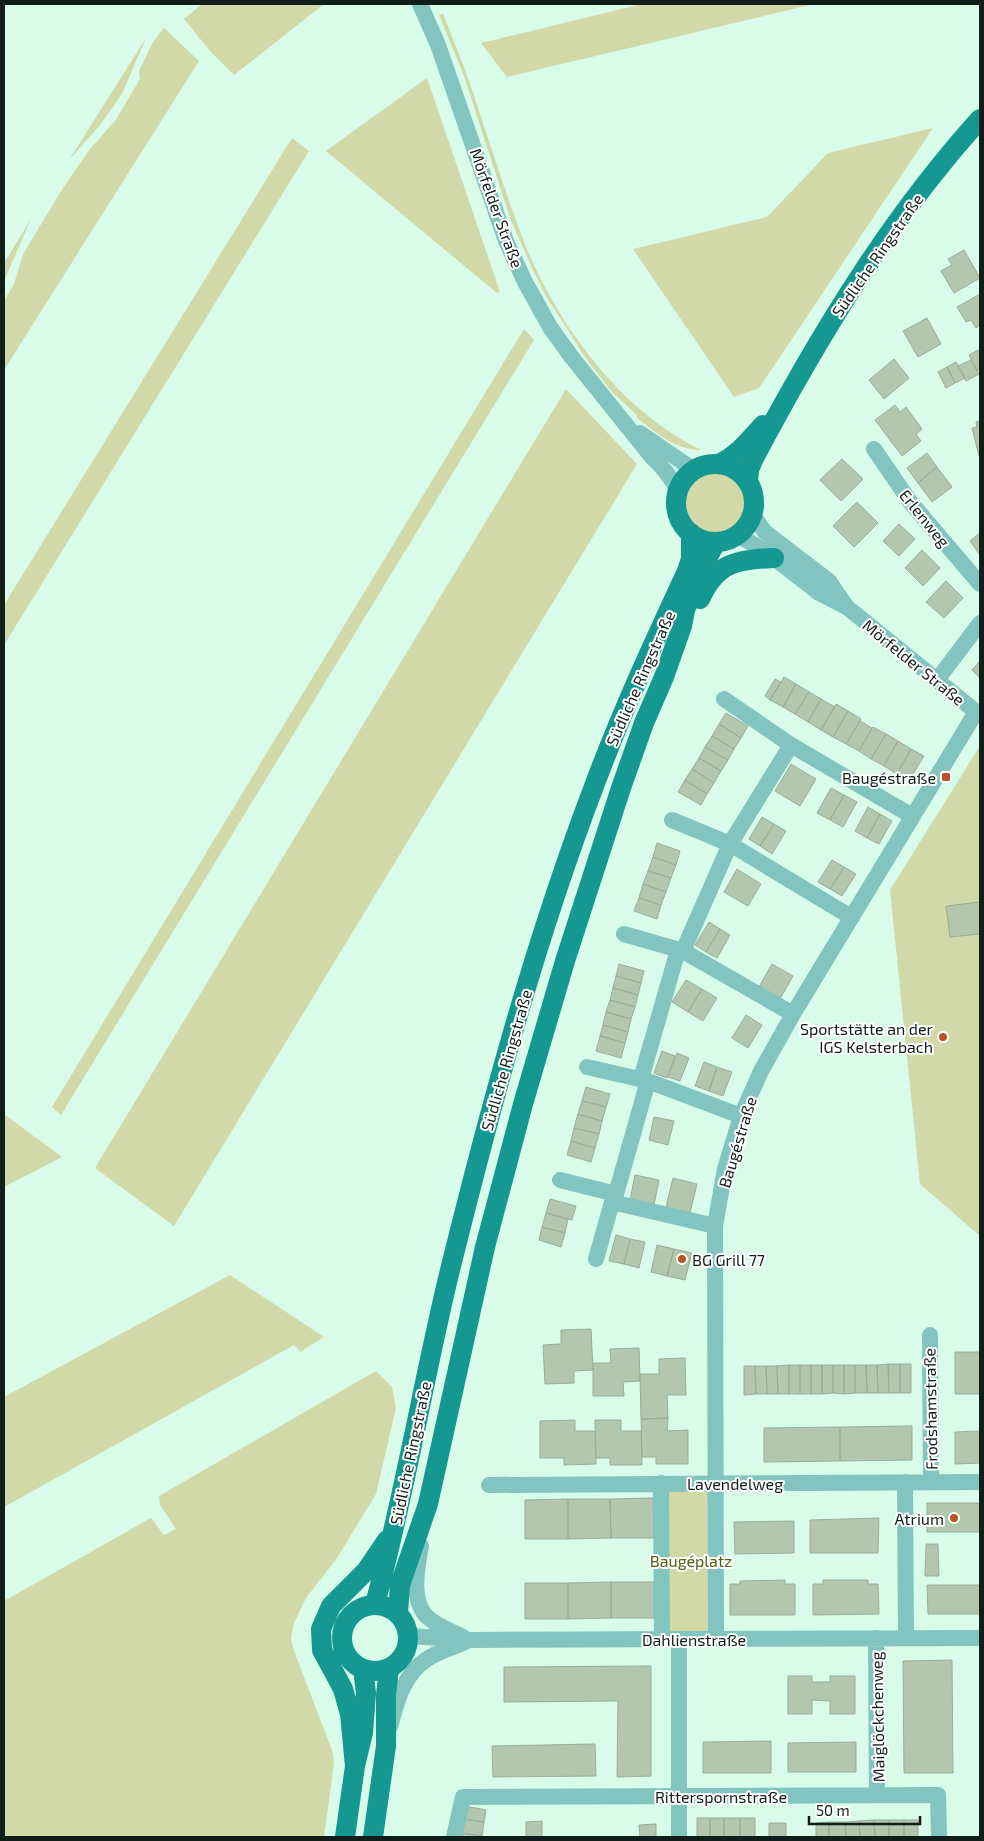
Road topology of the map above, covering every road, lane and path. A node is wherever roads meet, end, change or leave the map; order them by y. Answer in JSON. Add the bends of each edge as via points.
{"nodes":[{"id":1,"x":420,"y":4,"type":"edge"},
{"id":2,"x":980,"y":118,"type":"edge"},
{"id":3,"x":785,"y":399,"type":"junction"},
{"id":4,"x":623,"y":419,"type":"junction"},
{"id":5,"x":874,"y":449,"type":"dead end"},
{"id":6,"x":719,"y":464,"type":"junction"},
{"id":7,"x":694,"y":470,"type":"junction"},
{"id":8,"x":748,"y":482,"type":"junction"},
{"id":9,"x":678,"y":491,"type":"junction"},
{"id":10,"x":752,"y":514,"type":"junction"},
{"id":11,"x":691,"y":534,"type":"junction"},
{"id":12,"x":737,"y":535,"type":"junction"},
{"id":13,"x":716,"y":542,"type":"junction"},
{"id":14,"x":774,"y":558,"type":"junction"},
{"id":15,"x":980,"y":584,"type":"edge"},
{"id":16,"x":848,"y":608,"type":"junction"},
{"id":17,"x":980,"y":623,"type":"edge"},
{"id":18,"x":682,"y":626,"type":"junction"},
{"id":19,"x":937,"y":680,"type":"junction"},
{"id":20,"x":724,"y":699,"type":"dead end"},
{"id":21,"x":978,"y":714,"type":"edge"},
{"id":22,"x":791,"y":745,"type":"junction"},
{"id":23,"x":912,"y":816,"type":"junction"},
{"id":24,"x":672,"y":820,"type":"dead end"},
{"id":25,"x":730,"y":844,"type":"junction"},
{"id":26,"x":851,"y":917,"type":"junction"},
{"id":27,"x":624,"y":934,"type":"dead end"},
{"id":28,"x":680,"y":950,"type":"junction"},
{"id":29,"x":793,"y":1014,"type":"junction"},
{"id":30,"x":587,"y":1067,"type":"dead end"},
{"id":31,"x":644,"y":1080,"type":"junction"},
{"id":32,"x":741,"y":1116,"type":"junction"},
{"id":33,"x":560,"y":1180,"type":"dead end"},
{"id":34,"x":614,"y":1198,"type":"junction"},
{"id":35,"x":714,"y":1226,"type":"junction"},
{"id":36,"x":596,"y":1259,"type":"dead end"},
{"id":37,"x":930,"y":1335,"type":"dead end"},
{"id":38,"x":905,"y":1482,"type":"junction"},
{"id":39,"x":931,"y":1482,"type":"junction"},
{"id":40,"x":980,"y":1482,"type":"edge"},
{"id":41,"x":661,"y":1483,"type":"junction"},
{"id":42,"x":716,"y":1483,"type":"junction"},
{"id":43,"x":489,"y":1485,"type":"dead end"},
{"id":44,"x":428,"y":1504,"type":"junction"},
{"id":45,"x":394,"y":1531,"type":"junction"},
{"id":46,"x":375,"y":1604,"type":"junction"},
{"id":47,"x":398,"y":1613,"type":"junction"},
{"id":48,"x":409,"y":1636,"type":"junction"},
{"id":49,"x":876,"y":1638,"type":"junction"},
{"id":50,"x":906,"y":1638,"type":"junction"},
{"id":51,"x":980,"y":1638,"type":"edge"},
{"id":52,"x":662,"y":1639,"type":"junction"},
{"id":53,"x":679,"y":1639,"type":"junction"},
{"id":54,"x":716,"y":1639,"type":"junction"},
{"id":55,"x":469,"y":1640,"type":"junction"},
{"id":56,"x":389,"y":1668,"type":"junction"},
{"id":57,"x":363,"y":1669,"type":"junction"},
{"id":58,"x":386,"y":1746,"type":"junction"},
{"id":59,"x":355,"y":1766,"type":"junction"},
{"id":60,"x":877,"y":1795,"type":"junction"},
{"id":61,"x":679,"y":1796,"type":"junction"},
{"id":62,"x":345,"y":1837,"type":"edge"},
{"id":63,"x":373,"y":1837,"type":"edge"},
{"id":64,"x":454,"y":1837,"type":"edge"},
{"id":65,"x":679,"y":1837,"type":"edge"},
{"id":66,"x":939,"y":1837,"type":"edge"}],
"edges":[{"from":1,"to":4,"type":"street","name":"Mörfelder Straße","via":[[438,45],[506,241],[525,282],[570,355]]},
{"from":2,"to":3,"type":"main road","name":"Südliche Ringstraße","via":[[897,221],[842,303]]},
{"from":3,"to":6,"type":"main road","name":"Südliche Ringstraße","via":[[740,451]]},
{"from":3,"to":8,"type":"main road","name":"Südliche Ringstraße","via":[[753,460]]},
{"from":4,"to":7,"type":"street","name":"Mörfelder Straße"},
{"from":4,"to":9,"type":"street","name":"Mörfelder Straße"},
{"from":5,"to":15,"type":"street","name":"Erlenweg","via":[[911,503]]},
{"from":6,"to":7,"type":"main road","name":"Südliche Ringstraße"},
{"from":6,"to":8,"type":"main road","via":[[740,473]]},
{"from":7,"to":9,"type":"main road"},
{"from":8,"to":10,"type":"main road","name":"Südliche Ringstraße","via":[[754,503]]},
{"from":9,"to":11,"type":"main road","via":[[678,514]]},
{"from":10,"to":12,"type":"main road"},
{"from":10,"to":16,"type":"street","name":"Mörfelder Straße","via":[[765,532],[830,581]]},
{"from":11,"to":13,"type":"main road"},
{"from":11,"to":45,"type":"main road","name":"Südliche Ringstraße","via":[[691,559],[687,571],[596,780],[530,977],[449,1273]]},
{"from":12,"to":13,"type":"main road"},
{"from":12,"to":14,"type":"street","name":"Mörfelder Straße"},
{"from":13,"to":18,"type":"main road","name":"Südliche Ringstraße","via":[[685,610]]},
{"from":14,"to":16,"type":"street","name":"Mörfelder Straße","via":[[819,593]]},
{"from":14,"to":18,"type":"main road","via":[[747,559],[713,576]]},
{"from":16,"to":19,"type":"street","name":"Mörfelder Straße"},
{"from":17,"to":19,"type":"street"},
{"from":18,"to":44,"type":"main road","name":"Südliche Ringstraße","via":[[621,788],[545,1029],[485,1247]]},
{"from":19,"to":21,"type":"street","name":"Mörfelder Straße"},
{"from":20,"to":22,"type":"street"},
{"from":21,"to":23,"type":"street","name":"Baugéstraße"},
{"from":22,"to":23,"type":"street"},
{"from":22,"to":25,"type":"street"},
{"from":23,"to":26,"type":"street","name":"Baugéstraße"},
{"from":24,"to":25,"type":"street"},
{"from":25,"to":26,"type":"street"},
{"from":25,"to":28,"type":"street"},
{"from":26,"to":29,"type":"street","name":"Baugéstraße"},
{"from":27,"to":28,"type":"street"},
{"from":28,"to":29,"type":"street"},
{"from":28,"to":31,"type":"street"},
{"from":29,"to":32,"type":"street","name":"Baugéstraße"},
{"from":30,"to":31,"type":"street"},
{"from":31,"to":32,"type":"street"},
{"from":31,"to":34,"type":"street"},
{"from":32,"to":35,"type":"street","name":"Baugéstraße","via":[[725,1169]]},
{"from":33,"to":34,"type":"street"},
{"from":34,"to":35,"type":"street"},
{"from":34,"to":36,"type":"street"},
{"from":35,"to":42,"type":"street","name":"Baugéstraße"},
{"from":37,"to":39,"type":"street","name":"Frodshamstraße"},
{"from":38,"to":39,"type":"street","name":"Lavendelweg"},
{"from":38,"to":42,"type":"street","name":"Lavendelweg"},
{"from":38,"to":50,"type":"street"},
{"from":39,"to":40,"type":"street","name":"Lavendelweg"},
{"from":41,"to":42,"type":"street","name":"Lavendelweg"},
{"from":41,"to":43,"type":"street","name":"Lavendelweg"},
{"from":41,"to":52,"type":"street"},
{"from":42,"to":54,"type":"street"},
{"from":44,"to":47,"type":"main road","name":"Südliche Ringstraße","via":[[402,1578]]},
{"from":44,"to":55,"type":"street","name":"Südliche Ringstraße","via":[[416,1570],[420,1608],[430,1620]]},
{"from":45,"to":46,"type":"main road","name":"Südliche Ringstraße"},
{"from":45,"to":59,"type":"main road","via":[[366,1572],[331,1606],[321,1629],[322,1650],[343,1689],[350,1714]]},
{"from":46,"to":47,"type":"main road","via":[[390,1607]]},
{"from":46,"to":57,"type":"main road","via":[[352,1613],[342,1631],[345,1652]]},
{"from":47,"to":48,"type":"main road","via":[[406,1623]]},
{"from":48,"to":55,"type":"street","name":"Dahlienstraße"},
{"from":48,"to":56,"type":"main road","via":[[401,1659]]},
{"from":49,"to":50,"type":"street","name":"Dahlienstraße"},
{"from":49,"to":54,"type":"street","name":"Dahlienstraße"},
{"from":49,"to":60,"type":"street","name":"Maiglöckchenweg"},
{"from":50,"to":51,"type":"street","name":"Dahlienstraße"},
{"from":52,"to":53,"type":"street","name":"Dahlienstraße"},
{"from":52,"to":55,"type":"street","name":"Dahlienstraße"},
{"from":53,"to":54,"type":"street","name":"Dahlienstraße"},
{"from":53,"to":61,"type":"street"},
{"from":55,"to":58,"type":"street","via":[[428,1659],[413,1671],[398,1698]]},
{"from":56,"to":57,"type":"main road","via":[[377,1671]]},
{"from":56,"to":58,"type":"main road"},
{"from":57,"to":59,"type":"main road","via":[[366,1693],[363,1733]]},
{"from":58,"to":63,"type":"main road"},
{"from":59,"to":62,"type":"main road"},
{"from":60,"to":61,"type":"street","name":"Ritterspornstraße"},
{"from":60,"to":66,"type":"street","name":"Ritterspornstraße","via":[[938,1795]]},
{"from":61,"to":64,"type":"street","name":"Ritterspornstraße","via":[[463,1797]]},
{"from":61,"to":65,"type":"street"}]}
